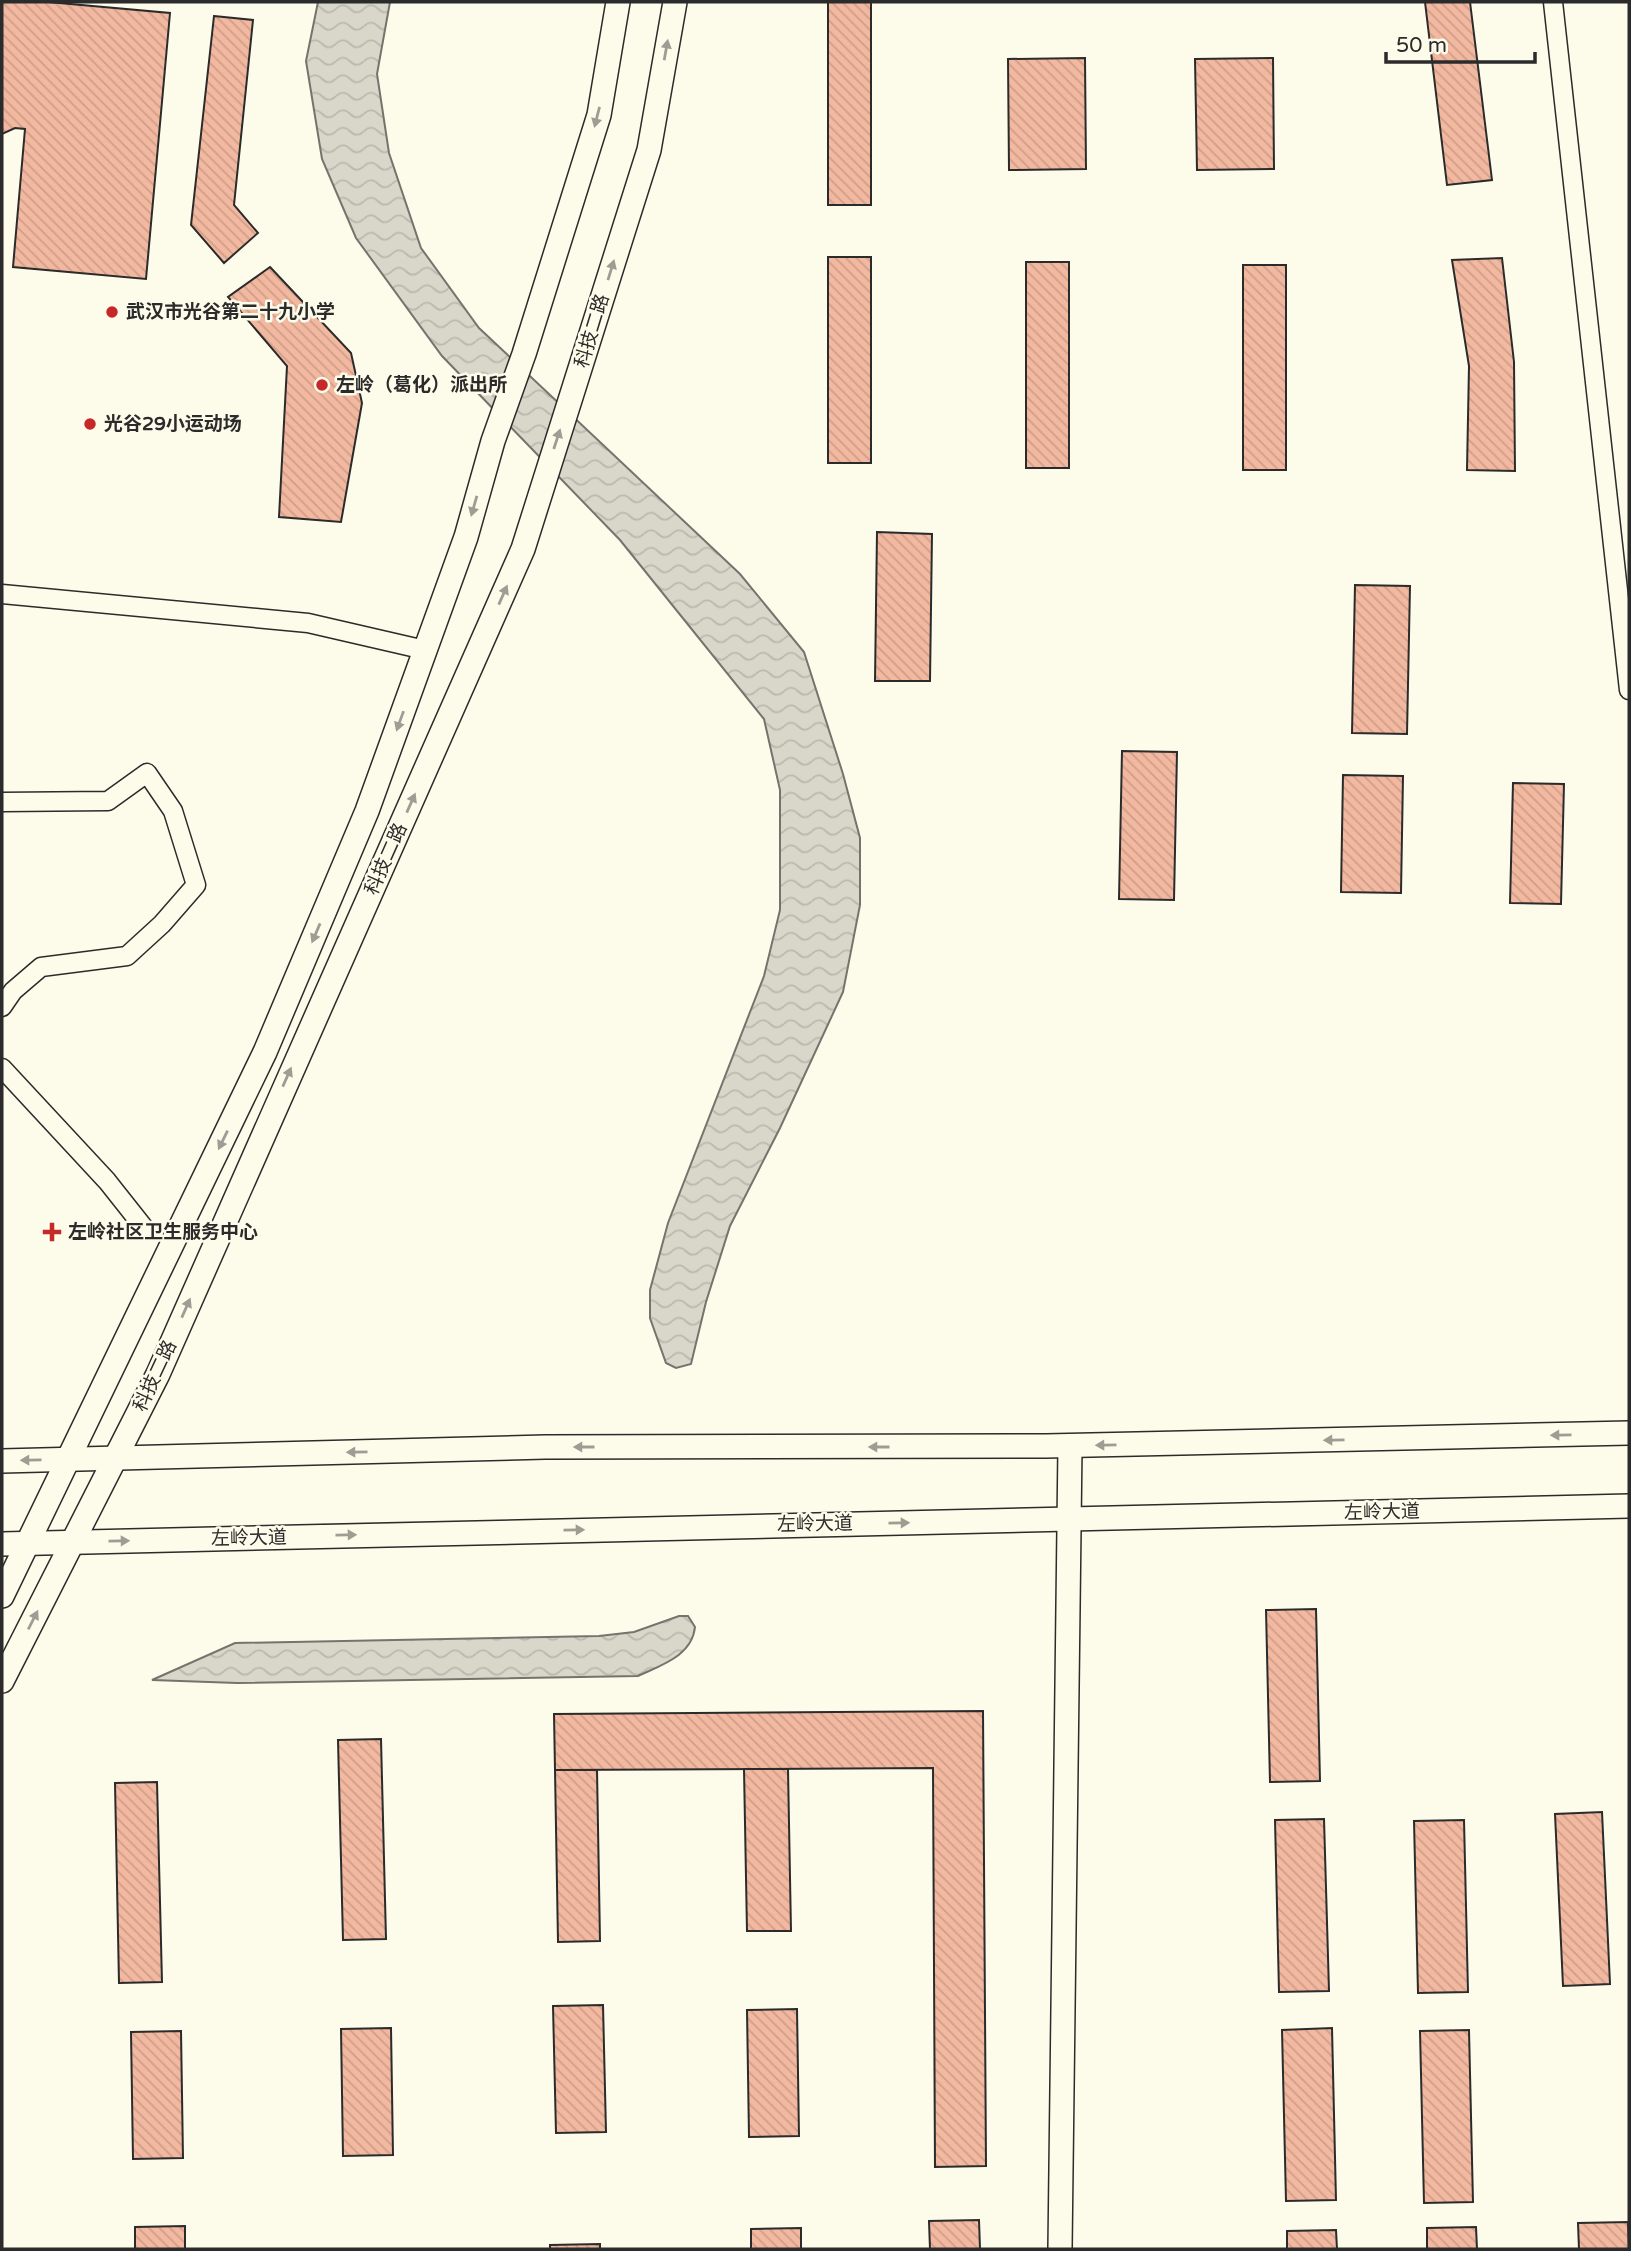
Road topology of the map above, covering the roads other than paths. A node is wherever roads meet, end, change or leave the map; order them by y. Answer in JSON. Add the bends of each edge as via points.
{"nodes":[{"id":1,"x":618,"y":2,"type":"edge"},
{"id":2,"x":675,"y":2,"type":"edge"},
{"id":3,"x":1553,"y":2,"type":"edge"},
{"id":4,"x":2,"y":594,"type":"edge"},
{"id":5,"x":425,"y":649,"type":"junction"},
{"id":6,"x":1629,"y":690,"type":"edge"},
{"id":7,"x":2,"y":802,"type":"edge"},
{"id":8,"x":2,"y":1007,"type":"edge"},
{"id":9,"x":2,"y":1068,"type":"edge"},
{"id":10,"x":145,"y":1228,"type":"dead end"},
{"id":11,"x":1629,"y":1433,"type":"edge"},
{"id":12,"x":1070,"y":1446,"type":"junction"},
{"id":13,"x":115,"y":1458,"type":"junction"},
{"id":14,"x":68,"y":1459,"type":"junction"},
{"id":15,"x":2,"y":1461,"type":"edge"},
{"id":16,"x":1629,"y":1506,"type":"edge"},
{"id":17,"x":1068,"y":1519,"type":"junction"},
{"id":18,"x":72,"y":1542,"type":"junction"},
{"id":19,"x":2,"y":1544,"type":"edge"},
{"id":20,"x":27,"y":1544,"type":"junction"},
{"id":21,"x":2,"y":1596,"type":"edge"},
{"id":22,"x":2,"y":1681,"type":"edge"},
{"id":23,"x":1060,"y":2249,"type":"edge"}],
"edges":[{"from":1,"to":5,"type":"street","name":"科技二路","one_way":true,"via":[[599,115],[466,537]]},
{"from":13,"to":2,"type":"street","name":"科技二路","one_way":true,"via":[[158,1374],[523,549],[649,150]]},
{"from":3,"to":6,"type":"street"},
{"from":4,"to":5,"type":"street","via":[[308,623]]},
{"from":5,"to":14,"type":"street","name":"科技二路","one_way":true,"via":[[367,811],[265,1052]]},
{"from":7,"to":8,"type":"street","via":[[108,800],[147,773],[173,811],[196,885],[127,956],[41,967]]},
{"from":9,"to":10,"type":"street"},
{"from":11,"to":12,"type":"street","one_way":true},
{"from":12,"to":13,"type":"street","one_way":true,"via":[[545,1447]]},
{"from":12,"to":17,"type":"street"},
{"from":13,"to":14,"type":"street"},
{"from":13,"to":18,"type":"street","name":"科技二路"},
{"from":14,"to":15,"type":"street","one_way":true},
{"from":14,"to":20,"type":"street","name":"科技二路"},
{"from":16,"to":17,"type":"street","name":"左岭大道"},
{"from":18,"to":17,"type":"street","name":"左岭大道","one_way":true},
{"from":17,"to":23,"type":"street"},
{"from":18,"to":20,"type":"street","name":"左岭大道"},
{"from":22,"to":18,"type":"street","name":"科技二路","one_way":true},
{"from":19,"to":20,"type":"street","name":"左岭大道"},
{"from":20,"to":21,"type":"street","name":"科技二路"}]}
